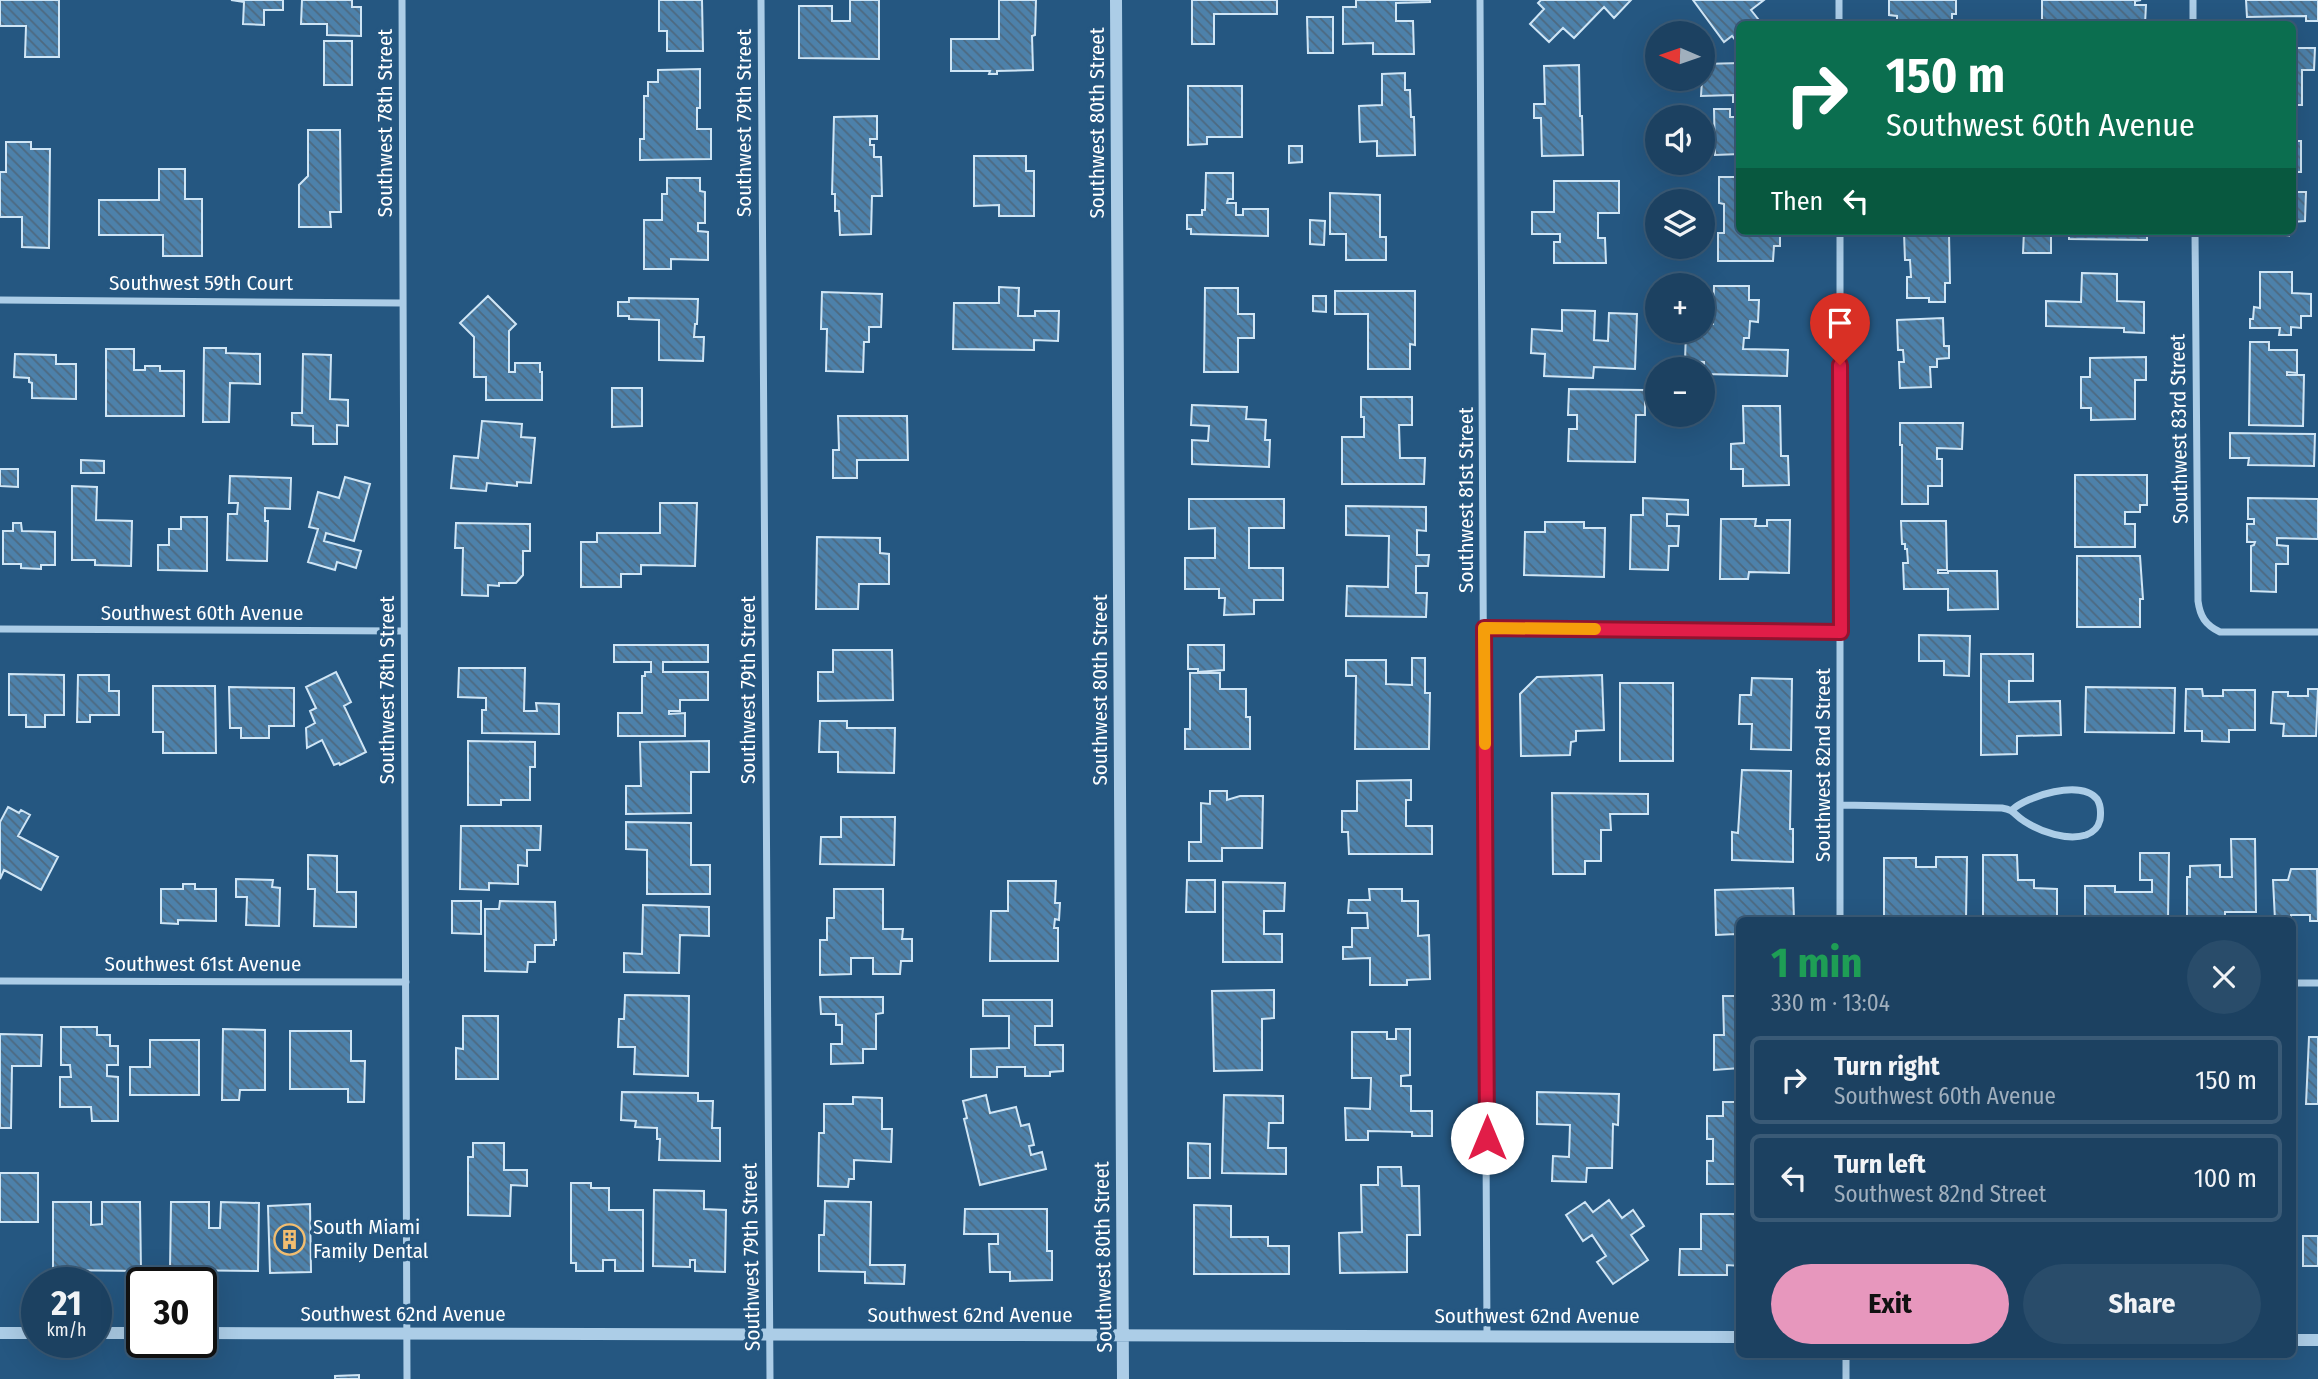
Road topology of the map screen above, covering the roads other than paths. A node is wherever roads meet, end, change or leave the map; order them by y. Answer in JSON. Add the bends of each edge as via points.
{"nodes":[{"id":1,"x":402,"y":0,"type":"edge"},
{"id":2,"x":761,"y":0,"type":"edge"},
{"id":3,"x":1116,"y":0,"type":"edge"},
{"id":4,"x":1480,"y":0,"type":"edge"},
{"id":5,"x":1839,"y":0,"type":"edge"},
{"id":6,"x":2193,"y":0,"type":"edge"},
{"id":7,"x":1839,"y":21,"type":"edge"},
{"id":8,"x":2193,"y":21,"type":"edge"},
{"id":9,"x":1840,"y":235,"type":"edge"},
{"id":10,"x":2195,"y":235,"type":"edge"},
{"id":11,"x":0,"y":300,"type":"edge"},
{"id":12,"x":402,"y":303,"type":"junction"},
{"id":13,"x":1484,"y":628,"type":"junction"},
{"id":14,"x":0,"y":629,"type":"edge"},
{"id":15,"x":404,"y":631,"type":"junction"},
{"id":16,"x":1841,"y":632,"type":"junction"},
{"id":17,"x":2318,"y":632,"type":"edge"},
{"id":18,"x":1841,"y":805,"type":"junction"},
{"id":19,"x":2012,"y":810,"type":"junction"},
{"id":20,"x":1840,"y":917,"type":"edge"},
{"id":21,"x":0,"y":981,"type":"edge"},
{"id":22,"x":406,"y":982,"type":"junction"},
{"id":23,"x":2296,"y":983,"type":"edge"},
{"id":24,"x":2318,"y":983,"type":"edge"},
{"id":25,"x":0,"y":1333,"type":"edge"},
{"id":26,"x":21,"y":1333,"type":"edge"},
{"id":27,"x":217,"y":1333,"type":"edge"},
{"id":28,"x":406,"y":1334,"type":"junction"},
{"id":29,"x":770,"y":1335,"type":"junction"},
{"id":30,"x":1123,"y":1335,"type":"junction"},
{"id":31,"x":1487,"y":1335,"type":"junction"},
{"id":32,"x":1736,"y":1337,"type":"edge"},
{"id":33,"x":2296,"y":1340,"type":"edge"},
{"id":34,"x":2318,"y":1340,"type":"edge"},
{"id":35,"x":1846,"y":1358,"type":"edge"},
{"id":36,"x":407,"y":1379,"type":"edge"},
{"id":37,"x":770,"y":1379,"type":"edge"},
{"id":38,"x":1123,"y":1379,"type":"edge"},
{"id":39,"x":1846,"y":1379,"type":"edge"}],
"edges":[{"from":1,"to":12,"type":"street","name":"Southwest 78th Street"},
{"from":2,"to":29,"type":"street","name":"Southwest 79th Street"},
{"from":3,"to":30,"type":"street","name":"Southwest 80th Street"},
{"from":4,"to":13,"type":"street","name":"Southwest 81st Street"},
{"from":5,"to":7,"type":"street"},
{"from":6,"to":8,"type":"street"},
{"from":9,"to":16,"type":"street","name":"Southwest 82nd Street"},
{"from":10,"to":17,"type":"street","name":"Southwest 83rd Street","via":[[2201,616],[2220,632]]},
{"from":11,"to":12,"type":"street","name":"Southwest 59th Court"},
{"from":12,"to":15,"type":"street","name":"Southwest 78th Street"},
{"from":13,"to":16,"type":"street"},
{"from":13,"to":31,"type":"street","name":"Southwest 81st Street"},
{"from":14,"to":15,"type":"street","name":"Southwest 60th Avenue"},
{"from":15,"to":22,"type":"street","name":"Southwest 78th Street"},
{"from":16,"to":18,"type":"street","name":"Southwest 82nd Street"},
{"from":18,"to":19,"type":"street"},
{"from":18,"to":20,"type":"street","name":"Southwest 82nd Street"},
{"from":19,"to":19,"type":"street","via":[[2038,829],[2074,837],[2098,827],[2101,809],[2095,797],[2071,790],[2020,802]]},
{"from":21,"to":22,"type":"street","name":"Southwest 61st Avenue"},
{"from":22,"to":28,"type":"street","name":"Southwest 78th Street"},
{"from":23,"to":24,"type":"street"},
{"from":25,"to":26,"type":"street"},
{"from":27,"to":28,"type":"street","name":"Southwest 62nd Avenue"},
{"from":28,"to":29,"type":"street","name":"Southwest 62nd Avenue"},
{"from":28,"to":36,"type":"street","name":"Southwest 78th Street"},
{"from":29,"to":30,"type":"street","name":"Southwest 62nd Avenue"},
{"from":29,"to":37,"type":"street","name":"Southwest 79th Street"},
{"from":30,"to":31,"type":"street","name":"Southwest 62nd Avenue"},
{"from":30,"to":38,"type":"street","name":"Southwest 80th Street"},
{"from":31,"to":32,"type":"street","name":"Southwest 62nd Avenue"},
{"from":33,"to":34,"type":"street"},
{"from":35,"to":39,"type":"street"}]}
